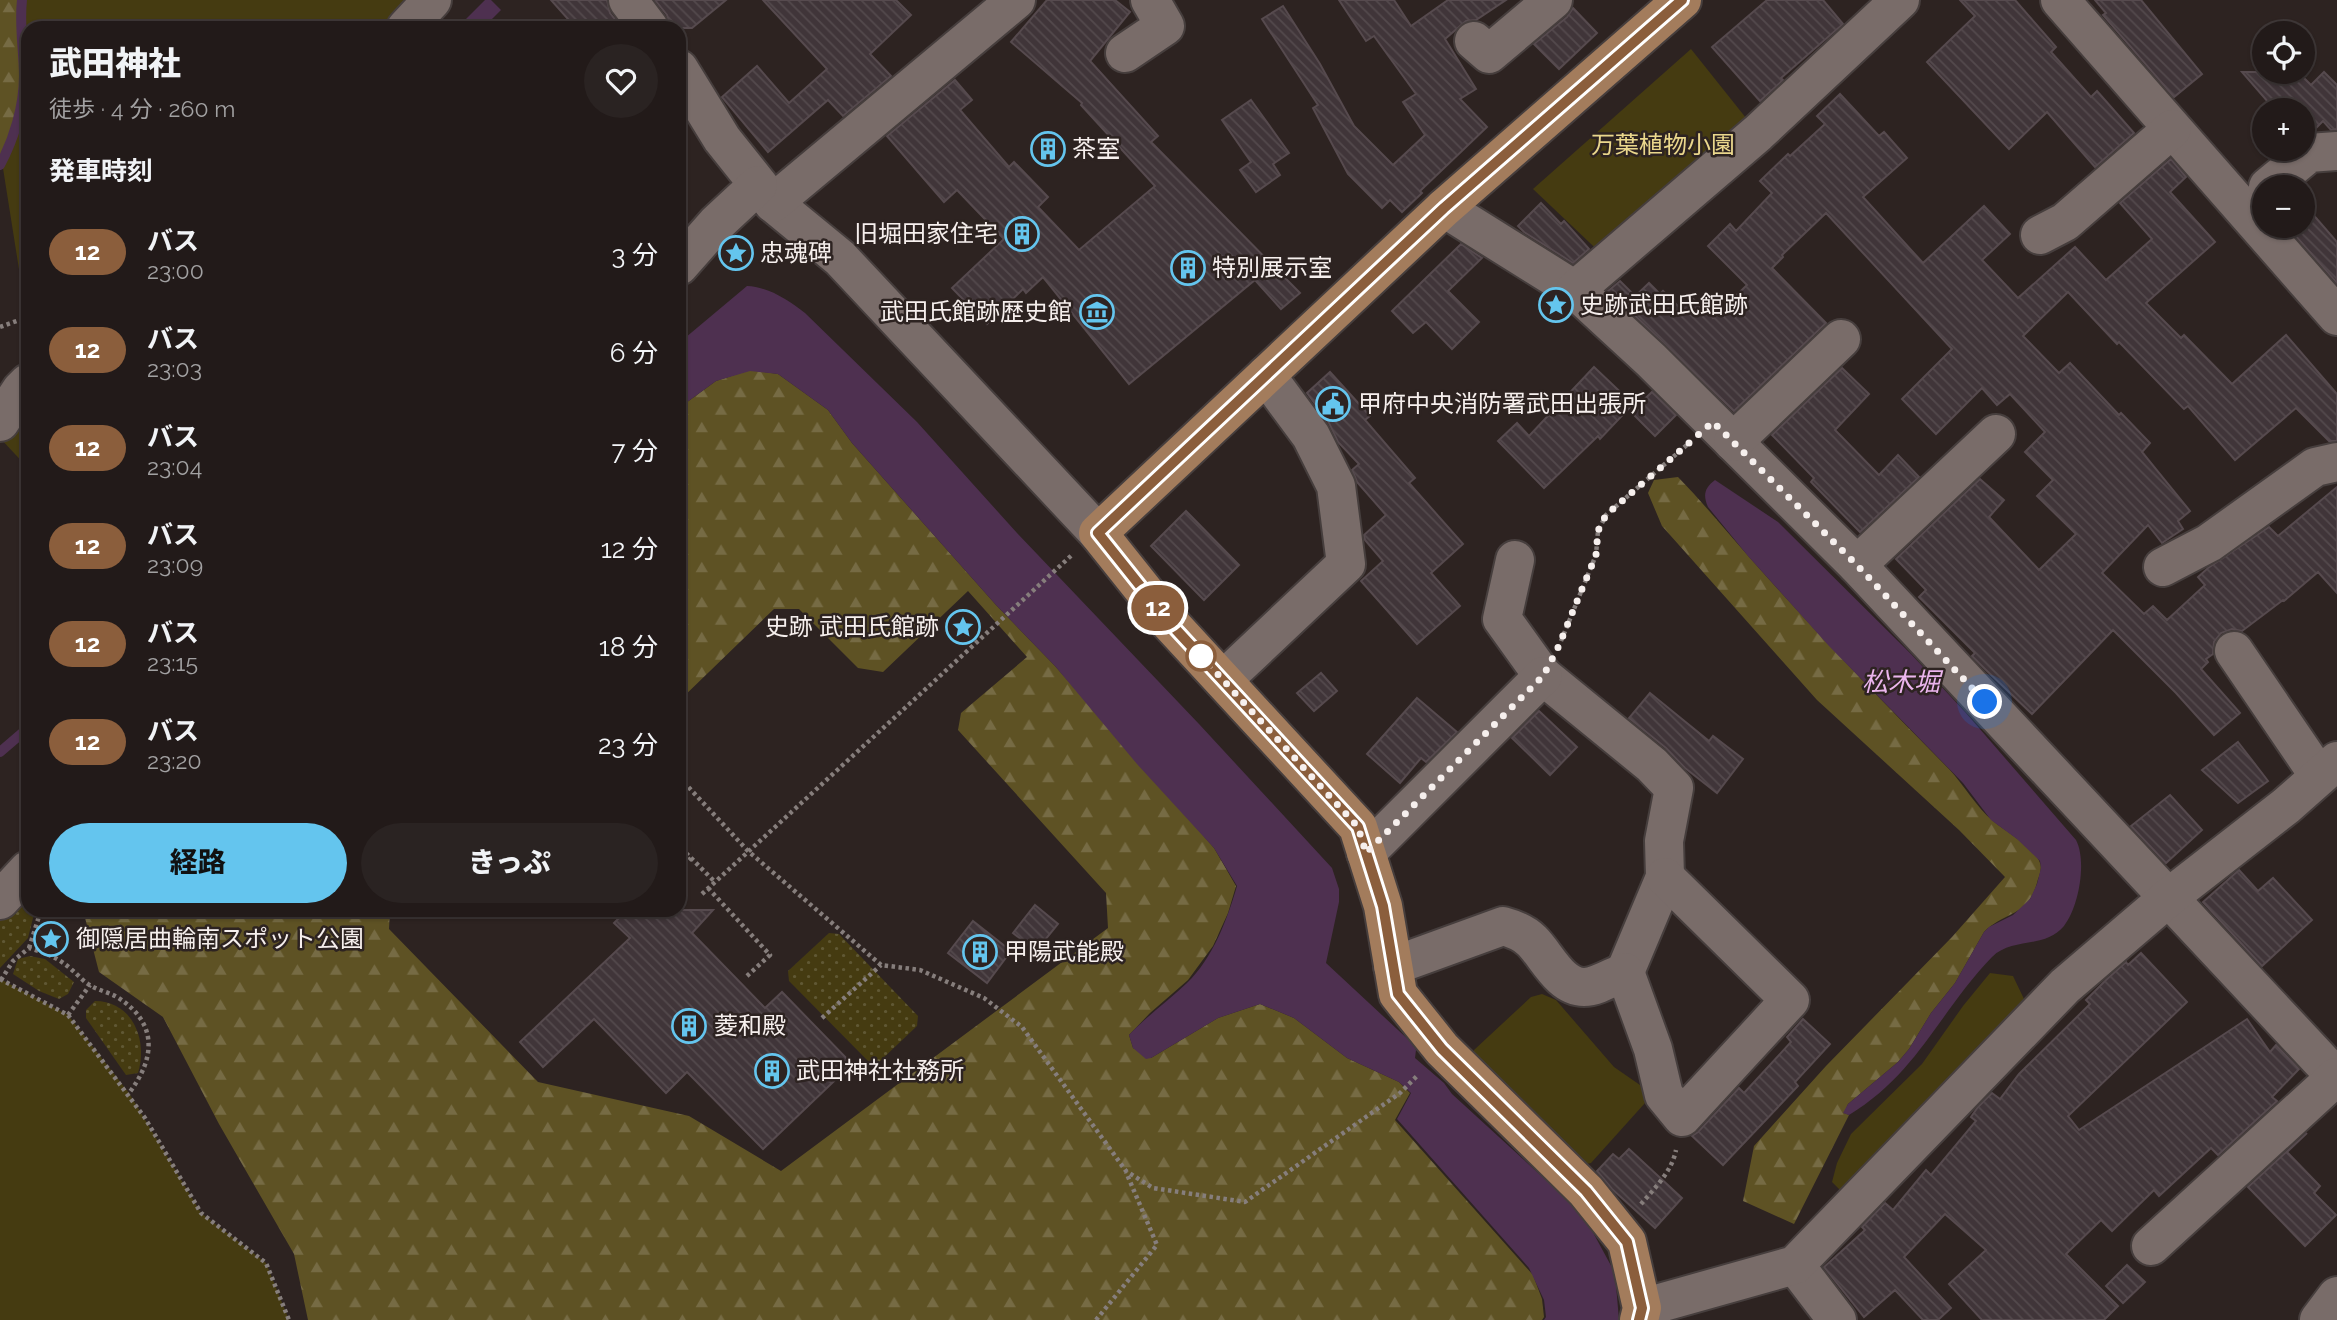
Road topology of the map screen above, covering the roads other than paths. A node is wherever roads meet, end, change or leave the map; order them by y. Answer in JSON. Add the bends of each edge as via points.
{"nodes":[{"id":1,"x":432,"y":0,"type":"edge"},
{"id":2,"x":628,"y":0,"type":"edge"},
{"id":3,"x":1016,"y":0,"type":"edge"},
{"id":4,"x":1150,"y":0,"type":"edge"},
{"id":5,"x":1900,"y":0,"type":"edge"},
{"id":6,"x":2060,"y":0,"type":"edge"},
{"id":7,"x":1665,"y":5,"type":"edge"},
{"id":8,"x":1529,"y":8,"type":"edge"},
{"id":9,"x":412,"y":21,"type":"edge"},
{"id":10,"x":644,"y":21,"type":"edge"},
{"id":11,"x":1474,"y":41,"type":"dead end"},
{"id":12,"x":1125,"y":53,"type":"dead end"},
{"id":13,"x":686,"y":80,"type":"edge"},
{"id":14,"x":2172,"y":129,"type":"junction"},
{"id":15,"x":2337,"y":151,"type":"edge"},
{"id":16,"x":2283,"y":175,"type":"edge"},
{"id":17,"x":2252,"y":190,"type":"edge"},
{"id":18,"x":765,"y":194,"type":"junction"},
{"id":19,"x":1444,"y":208,"type":"junction"},
{"id":20,"x":2040,"y":235,"type":"dead end"},
{"id":21,"x":2287,"y":238,"type":"edge"},
{"id":22,"x":686,"y":258,"type":"edge"},
{"id":23,"x":1576,"y":290,"type":"junction"},
{"id":24,"x":2337,"y":316,"type":"edge"},
{"id":25,"x":1841,"y":339,"type":"dead end"},
{"id":26,"x":1266,"y":375,"type":"junction"},
{"id":27,"x":21,"y":390,"type":"edge"},
{"id":28,"x":0,"y":422,"type":"edge"},
{"id":29,"x":1723,"y":432,"type":"junction"},
{"id":30,"x":1996,"y":434,"type":"dead end"},
{"id":31,"x":2337,"y":462,"type":"edge"},
{"id":32,"x":1098,"y":533,"type":"junction"},
{"id":33,"x":1514,"y":560,"type":"dead end"},
{"id":34,"x":1857,"y":565,"type":"junction"},
{"id":35,"x":2163,"y":567,"type":"dead end"},
{"id":36,"x":2234,"y":651,"type":"dead end"},
{"id":37,"x":1543,"y":676,"type":"junction"},
{"id":38,"x":1223,"y":680,"type":"junction"},
{"id":39,"x":2328,"y":769,"type":"edge"},
{"id":40,"x":1366,"y":853,"type":"junction"},
{"id":41,"x":1665,"y":877,"type":"junction"},
{"id":42,"x":21,"y":878,"type":"edge"},
{"id":43,"x":2168,"y":898,"type":"junction"},
{"id":44,"x":0,"y":900,"type":"edge"},
{"id":45,"x":1393,"y":966,"type":"junction"},
{"id":46,"x":1625,"y":971,"type":"junction"},
{"id":47,"x":2337,"y":1077,"type":"edge"},
{"id":48,"x":2151,"y":1246,"type":"dead end"},
{"id":49,"x":1795,"y":1265,"type":"junction"},
{"id":50,"x":2337,"y":1296,"type":"edge"},
{"id":51,"x":1640,"y":1314,"type":"edge"},
{"id":52,"x":1837,"y":1320,"type":"edge"},
{"id":53,"x":2319,"y":1320,"type":"edge"}],
"edges":[{"from":1,"to":9,"type":"street"},
{"from":2,"to":10,"type":"street"},
{"from":3,"to":18,"type":"street"},
{"from":4,"to":12,"type":"street","via":[[1165,26]]},
{"from":5,"to":23,"type":"street","via":[[1758,133]]},
{"from":6,"to":14,"type":"street"},
{"from":7,"to":19,"type":"main road"},
{"from":8,"to":11,"type":"street","via":[[1489,54]]},
{"from":13,"to":18,"type":"street","via":[[722,139]]},
{"from":14,"to":17,"type":"street"},
{"from":14,"to":20,"type":"street","via":[[2065,222]]},
{"from":15,"to":16,"type":"street","via":[[2309,153]]},
{"from":18,"to":22,"type":"street","via":[[716,224]]},
{"from":18,"to":32,"type":"street","via":[[840,258]]},
{"from":19,"to":23,"type":"street"},
{"from":19,"to":26,"type":"main road"},
{"from":21,"to":24,"type":"street"},
{"from":23,"to":29,"type":"street"},
{"from":25,"to":29,"type":"street"},
{"from":26,"to":32,"type":"main road"},
{"from":26,"to":38,"type":"street","via":[[1311,436],[1336,485],[1346,564]]},
{"from":27,"to":28,"type":"street"},
{"from":29,"to":34,"type":"street"},
{"from":30,"to":34,"type":"street"},
{"from":31,"to":35,"type":"street","via":[[2315,467],[2209,544]]},
{"from":32,"to":38,"type":"main road","via":[[1169,622]]},
{"from":33,"to":37,"type":"street","via":[[1503,619]]},
{"from":34,"to":43,"type":"street"},
{"from":36,"to":39,"type":"street"},
{"from":37,"to":40,"type":"street"},
{"from":37,"to":41,"type":"street","via":[[1674,788],[1664,841]]},
{"from":38,"to":40,"type":"main road","via":[[1358,827]]},
{"from":39,"to":43,"type":"street"},
{"from":40,"to":45,"type":"main road","via":[[1383,906]]},
{"from":41,"to":46,"type":"street"},
{"from":41,"to":46,"type":"street","via":[[1790,1000],[1682,1117],[1664,1095]]},
{"from":42,"to":44,"type":"street"},
{"from":43,"to":47,"type":"street"},
{"from":43,"to":49,"type":"street","via":[[2065,986]]},
{"from":45,"to":46,"type":"street","via":[[1503,926],[1531,940],[1563,978],[1576,985],[1586,987]]},
{"from":45,"to":51,"type":"main road","via":[[1398,994],[1442,1049],[1586,1191],[1627,1242]]},
{"from":47,"to":48,"type":"street"},
{"from":49,"to":51,"type":"street"},
{"from":49,"to":52,"type":"street"},
{"from":50,"to":53,"type":"street"}]}
